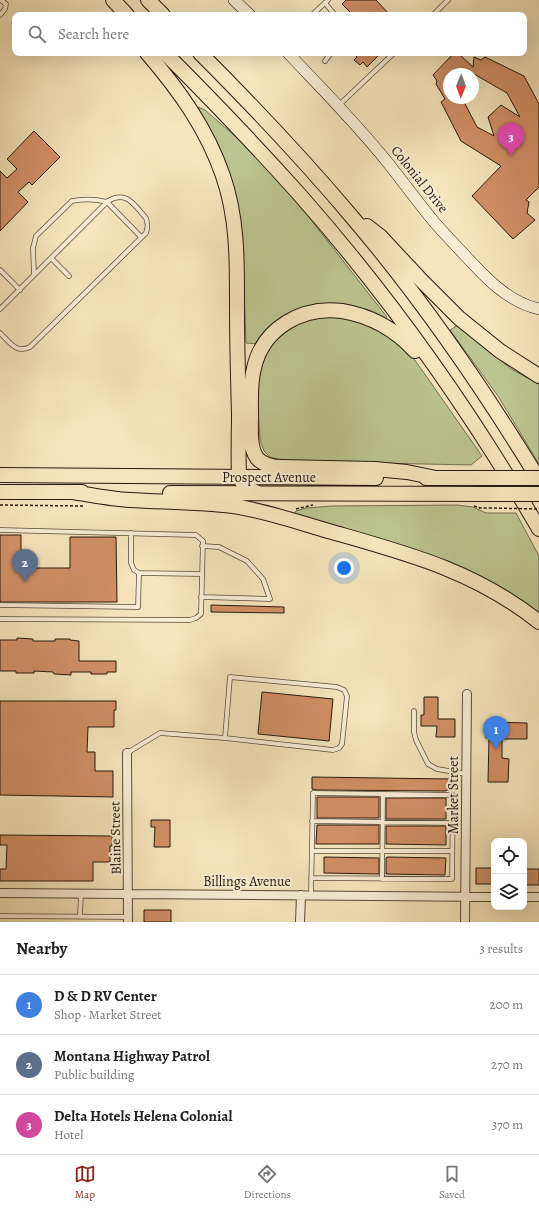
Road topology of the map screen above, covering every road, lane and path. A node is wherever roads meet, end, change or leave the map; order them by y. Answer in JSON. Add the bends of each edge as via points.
{"nodes":[{"id":1,"x":1,"y":0,"type":"edge"},
{"id":2,"x":102,"y":0,"type":"edge"},
{"id":3,"x":112,"y":0,"type":"edge"},
{"id":4,"x":148,"y":0,"type":"edge"},
{"id":5,"x":234,"y":0,"type":"edge"},
{"id":6,"x":448,"y":0,"type":"edge"},
{"id":7,"x":326,"y":1,"type":"edge"},
{"id":8,"x":112,"y":12,"type":"edge"},
{"id":9,"x":124,"y":12,"type":"edge"},
{"id":10,"x":160,"y":12,"type":"edge"},
{"id":11,"x":247,"y":12,"type":"edge"},
{"id":12,"x":315,"y":12,"type":"edge"},
{"id":13,"x":332,"y":12,"type":"edge"},
{"id":14,"x":436,"y":12,"type":"edge"},
{"id":15,"x":0,"y":16,"type":"edge"},
{"id":16,"x":149,"y":56,"type":"edge"},
{"id":17,"x":168,"y":56,"type":"edge"},
{"id":18,"x":203,"y":56,"type":"edge"},
{"id":19,"x":291,"y":56,"type":"edge"},
{"id":20,"x":329,"y":56,"type":"edge"},
{"id":21,"x":391,"y":56,"type":"edge"},
{"id":22,"x":326,"y":61,"type":"dead end"},
{"id":23,"x":339,"y":105,"type":"junction"},
{"id":24,"x":107,"y":202,"type":"junction"},
{"id":25,"x":353,"y":217,"type":"junction"},
{"id":26,"x":141,"y":237,"type":"junction"},
{"id":27,"x":51,"y":258,"type":"junction"},
{"id":28,"x":0,"y":270,"type":"edge"},
{"id":29,"x":34,"y":275,"type":"junction"},
{"id":30,"x":69,"y":276,"type":"dead end"},
{"id":31,"x":20,"y":290,"type":"junction"},
{"id":32,"x":0,"y":309,"type":"edge"},
{"id":33,"x":539,"y":309,"type":"edge"},
{"id":34,"x":0,"y":333,"type":"edge"},
{"id":35,"x":539,"y":376,"type":"edge"},
{"id":36,"x":477,"y":428,"type":"junction"},
{"id":37,"x":0,"y":476,"type":"edge"},
{"id":38,"x":240,"y":477,"type":"junction"},
{"id":39,"x":436,"y":478,"type":"junction"},
{"id":40,"x":539,"y":479,"type":"edge"},
{"id":41,"x":0,"y":492,"type":"edge"},
{"id":42,"x":73,"y":492,"type":"junction"},
{"id":43,"x":264,"y":493,"type":"junction"},
{"id":44,"x":539,"y":494,"type":"edge"},
{"id":45,"x":489,"y":508,"type":"dead end"},
{"id":46,"x":539,"y":509,"type":"edge"},
{"id":47,"x":539,"y":529,"type":"edge"},
{"id":48,"x":0,"y":530,"type":"edge"},
{"id":49,"x":131,"y":533,"type":"junction"},
{"id":50,"x":202,"y":546,"type":"junction"},
{"id":51,"x":139,"y":573,"type":"junction"},
{"id":52,"x":202,"y":574,"type":"junction"},
{"id":53,"x":201,"y":597,"type":"junction"},
{"id":54,"x":0,"y":605,"type":"edge"},
{"id":55,"x":0,"y":620,"type":"edge"},
{"id":56,"x":539,"y":622,"type":"edge"},
{"id":57,"x":467,"y":694,"type":"dead end"},
{"id":58,"x":414,"y":711,"type":"dead end"},
{"id":59,"x":225,"y":738,"type":"junction"},
{"id":60,"x":127,"y":753,"type":"joint"},
{"id":61,"x":466,"y":774,"type":"junction"},
{"id":62,"x":383,"y":794,"type":"junction"},
{"id":63,"x":312,"y":821,"type":"junction"},
{"id":64,"x":383,"y":822,"type":"junction"},
{"id":65,"x":453,"y":822,"type":"junction"},
{"id":66,"x":312,"y":851,"type":"junction"},
{"id":67,"x":382,"y":851,"type":"junction"},
{"id":68,"x":452,"y":851,"type":"junction"},
{"id":69,"x":312,"y":878,"type":"junction"},
{"id":70,"x":382,"y":879,"type":"junction"},
{"id":71,"x":0,"y":893,"type":"edge"},
{"id":72,"x":81,"y":893,"type":"junction"},
{"id":73,"x":129,"y":894,"type":"junction"},
{"id":74,"x":301,"y":895,"type":"junction"},
{"id":75,"x":312,"y":895,"type":"junction"},
{"id":76,"x":465,"y":896,"type":"junction"},
{"id":77,"x":491,"y":896,"type":"edge"},
{"id":78,"x":527,"y":897,"type":"edge"},
{"id":79,"x":539,"y":897,"type":"edge"},
{"id":80,"x":0,"y":916,"type":"edge"},
{"id":81,"x":80,"y":916,"type":"junction"},
{"id":82,"x":128,"y":919,"type":"edge"},
{"id":83,"x":300,"y":922,"type":"edge"},
{"id":84,"x":465,"y":922,"type":"edge"}],
"edges":[{"from":1,"to":15,"type":"lane","via":[[6,4]]},
{"from":2,"to":8,"type":"highway"},
{"from":3,"to":9,"type":"highway"},
{"from":4,"to":10,"type":"highway"},
{"from":5,"to":11,"type":"main road"},
{"from":6,"to":14,"type":"lane"},
{"from":7,"to":12,"type":"lane"},
{"from":7,"to":13,"type":"lane"},
{"from":16,"to":38,"type":"highway","via":[[182,96],[203,130],[220,167],[232,206],[238,264]]},
{"from":17,"to":36,"type":"highway","via":[[300,195],[338,240],[414,338]]},
{"from":18,"to":25,"type":"highway","via":[[275,129]]},
{"from":19,"to":23,"type":"main road","name":"Colonial Drive"},
{"from":20,"to":22,"type":"lane"},
{"from":21,"to":23,"type":"lane"},
{"from":23,"to":33,"type":"main road","name":"Colonial Drive","via":[[435,222],[474,265],[508,296]]},
{"from":24,"to":26,"type":"lane"},
{"from":24,"to":26,"type":"lane","via":[[114,197],[127,198],[148,222],[146,232]]},
{"from":24,"to":27,"type":"lane"},
{"from":24,"to":29,"type":"lane","via":[[72,201],[36,236],[33,248]]},
{"from":25,"to":35,"type":"highway","via":[[380,236],[472,329]]},
{"from":25,"to":40,"type":"highway","via":[[455,351]]},
{"from":26,"to":34,"type":"lane","via":[[30,347],[19,350]]},
{"from":27,"to":29,"type":"lane"},
{"from":27,"to":30,"type":"lane"},
{"from":28,"to":31,"type":"lane"},
{"from":29,"to":31,"type":"lane"},
{"from":31,"to":32,"type":"lane"},
{"from":36,"to":39,"type":"highway","via":[[410,346],[374,320],[344,312],[314,311],[288,321],[266,341],[256,360],[251,386],[252,439],[255,454],[261,461],[279,467],[375,469]]},
{"from":36,"to":47,"type":"highway"},
{"from":37,"to":38,"type":"highway","name":"Prospect Avenue"},
{"from":38,"to":39,"type":"highway","name":"Prospect Avenue"},
{"from":38,"to":43,"type":"highway","via":[[248,488]]},
{"from":39,"to":40,"type":"highway","name":"Prospect Avenue","bridge":true},
{"from":41,"to":42,"type":"highway","name":"Prospect Avenue"},
{"from":42,"to":43,"type":"highway","name":"Prospect Avenue"},
{"from":42,"to":56,"type":"highway","via":[[129,500],[225,505],[270,514],[441,566],[496,592]]},
{"from":43,"to":44,"type":"highway","name":"Prospect Avenue","bridge":true},
{"from":45,"to":46,"type":"path","bridge":true},
{"from":48,"to":49,"type":"lane"},
{"from":49,"to":50,"type":"lane","via":[[196,535],[203,541]]},
{"from":49,"to":51,"type":"lane","via":[[131,563],[134,570]]},
{"from":50,"to":52,"type":"lane"},
{"from":50,"to":53,"type":"lane","via":[[219,548],[247,561],[263,579],[270,599]]},
{"from":51,"to":52,"type":"lane"},
{"from":51,"to":54,"type":"lane","via":[[138,607]]},
{"from":52,"to":53,"type":"lane"},
{"from":53,"to":55,"type":"lane","via":[[201,614],[190,620]]},
{"from":57,"to":61,"type":"street","name":"Market Street"},
{"from":58,"to":61,"type":"lane","via":[[416,740],[428,764],[437,769]]},
{"from":59,"to":59,"type":"lane","via":[[230,677],[337,687],[344,690],[347,696],[342,744],[339,748],[333,750]]},
{"from":59,"to":60,"type":"lane","via":[[160,733]]},
{"from":60,"to":73,"type":"street","name":"Blaine Street"},
{"from":61,"to":76,"type":"street","name":"Market Street"},
{"from":62,"to":63,"type":"lane","via":[[313,793]]},
{"from":62,"to":64,"type":"lane"},
{"from":62,"to":65,"type":"lane","via":[[453,795]]},
{"from":63,"to":64,"type":"lane"},
{"from":63,"to":66,"type":"lane"},
{"from":64,"to":65,"type":"lane"},
{"from":64,"to":67,"type":"lane"},
{"from":65,"to":68,"type":"lane"},
{"from":66,"to":67,"type":"lane"},
{"from":66,"to":69,"type":"lane"},
{"from":67,"to":68,"type":"lane"},
{"from":67,"to":70,"type":"lane"},
{"from":68,"to":70,"type":"lane","via":[[452,879]]},
{"from":69,"to":70,"type":"lane"},
{"from":69,"to":75,"type":"lane"},
{"from":71,"to":72,"type":"street","name":"Billings Avenue"},
{"from":72,"to":73,"type":"street","name":"Billings Avenue"},
{"from":72,"to":81,"type":"lane"},
{"from":73,"to":74,"type":"street","name":"Billings Avenue"},
{"from":73,"to":82,"type":"street","name":"Blaine Street"},
{"from":74,"to":75,"type":"street","name":"Billings Avenue"},
{"from":74,"to":83,"type":"street"},
{"from":75,"to":76,"type":"street","name":"Billings Avenue"},
{"from":76,"to":77,"type":"street","name":"Billings Avenue"},
{"from":76,"to":84,"type":"street","name":"Market Street"},
{"from":78,"to":79,"type":"street"},
{"from":80,"to":81,"type":"lane"},
{"from":81,"to":82,"type":"lane"}]}
